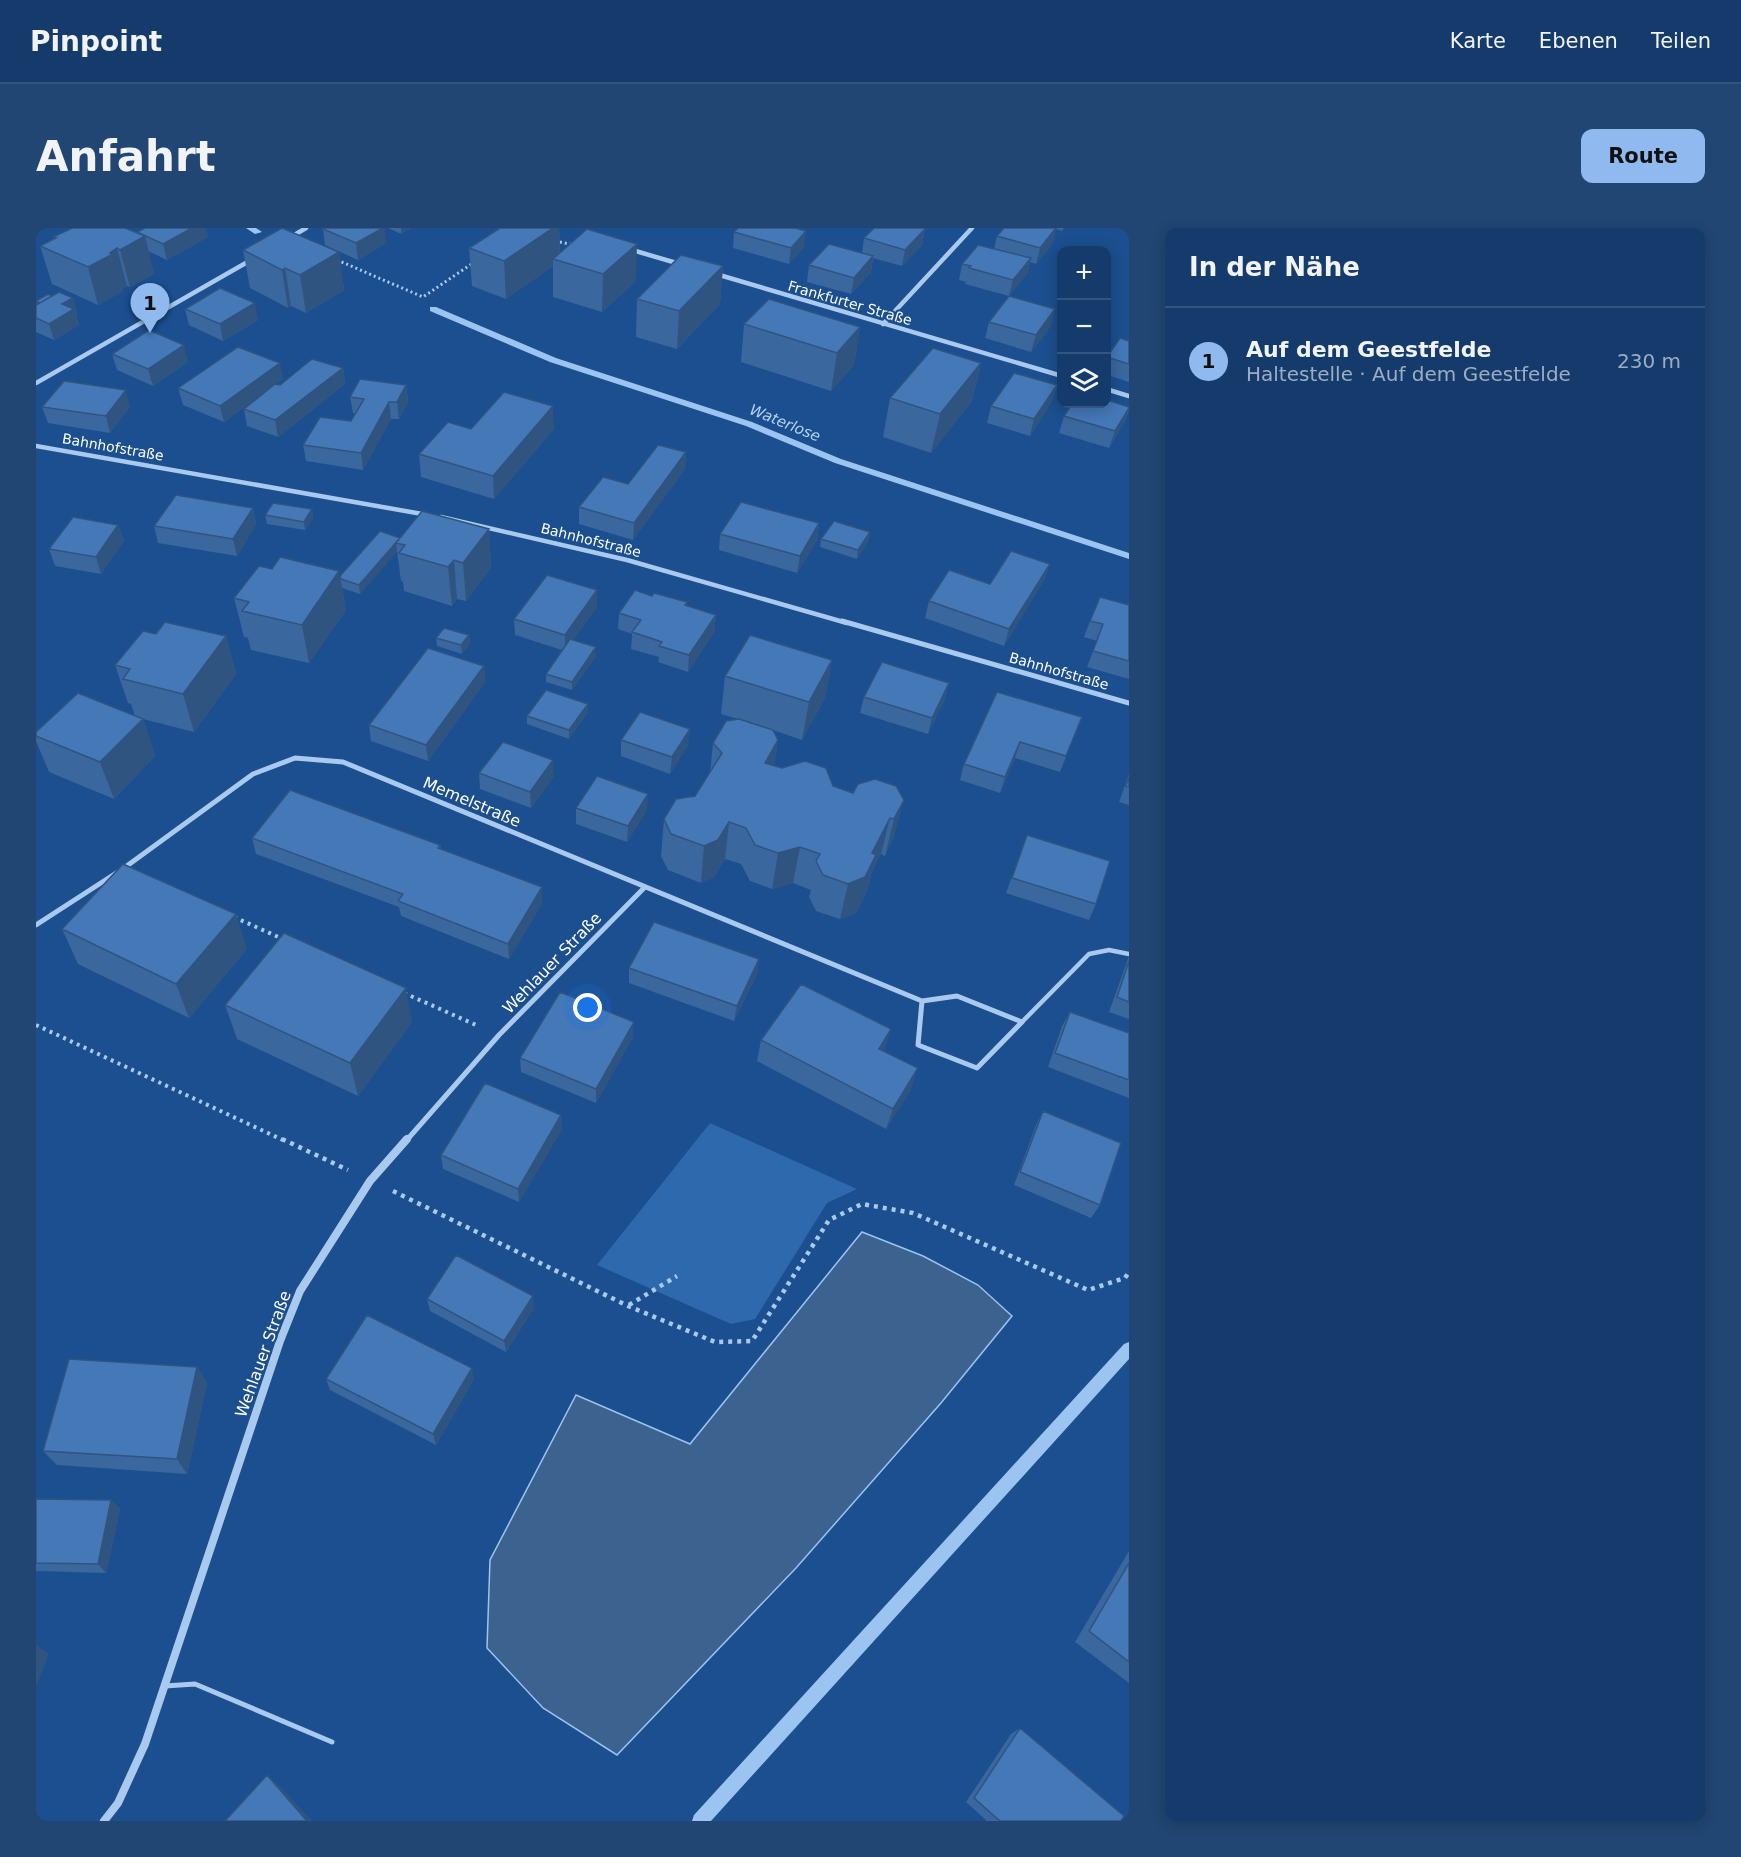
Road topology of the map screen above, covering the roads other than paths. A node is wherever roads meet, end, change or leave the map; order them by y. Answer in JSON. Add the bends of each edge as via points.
{"nodes":[{"id":1,"x":306,"y":228,"type":"edge"},
{"id":2,"x":972,"y":228,"type":"edge"},
{"id":3,"x":288,"y":238,"type":"edge"},
{"id":4,"x":632,"y":250,"type":"edge"},
{"id":5,"x":258,"y":256,"type":"edge"},
{"id":6,"x":689,"y":266,"type":"edge"},
{"id":7,"x":712,"y":273,"type":"edge"},
{"id":8,"x":883,"y":324,"type":"junction"},
{"id":9,"x":1057,"y":375,"type":"edge"},
{"id":10,"x":36,"y":383,"type":"edge"},
{"id":11,"x":1111,"y":390,"type":"edge"},
{"id":12,"x":1129,"y":396,"type":"edge"},
{"id":13,"x":36,"y":446,"type":"edge"},
{"id":14,"x":1129,"y":703,"type":"edge"},
{"id":15,"x":644,"y":888,"type":"junction"},
{"id":16,"x":36,"y":925,"type":"edge"},
{"id":17,"x":1129,"y":954,"type":"edge"},
{"id":18,"x":922,"y":1001,"type":"junction"},
{"id":19,"x":1022,"y":1022,"type":"junction"},
{"id":20,"x":165,"y":1686,"type":"junction"},
{"id":21,"x":332,"y":1742,"type":"dead end"},
{"id":22,"x":104,"y":1821,"type":"edge"}],
"edges":[{"from":1,"to":3,"type":"street"},
{"from":2,"to":8,"type":"street"},
{"from":4,"to":6,"type":"street"},
{"from":5,"to":10,"type":"street"},
{"from":7,"to":8,"type":"street","name":"Frankfurter Straße"},
{"from":8,"to":9,"type":"street","name":"Frankfurter Straße"},
{"from":11,"to":12,"type":"street"},
{"from":13,"to":14,"type":"street","name":"Bahnhofstraße","via":[[467,521],[627,560]]},
{"from":15,"to":16,"type":"street","name":"Memelstraße","via":[[343,762],[295,758],[253,774],[124,868]]},
{"from":15,"to":18,"type":"street","name":"Memelstraße"},
{"from":15,"to":20,"type":"street","name":"Wehlauer Straße","via":[[500,1035],[370,1180],[300,1291]]},
{"from":17,"to":19,"type":"lane","via":[[1108,949],[1089,954]]},
{"from":18,"to":19,"type":"street","via":[[957,996]]},
{"from":18,"to":19,"type":"street","via":[[918,1045],[976,1068]]},
{"from":20,"to":21,"type":"lane","via":[[195,1684]]},
{"from":20,"to":22,"type":"street","name":"Wehlauer Straße","via":[[145,1744],[118,1803]]}]}
